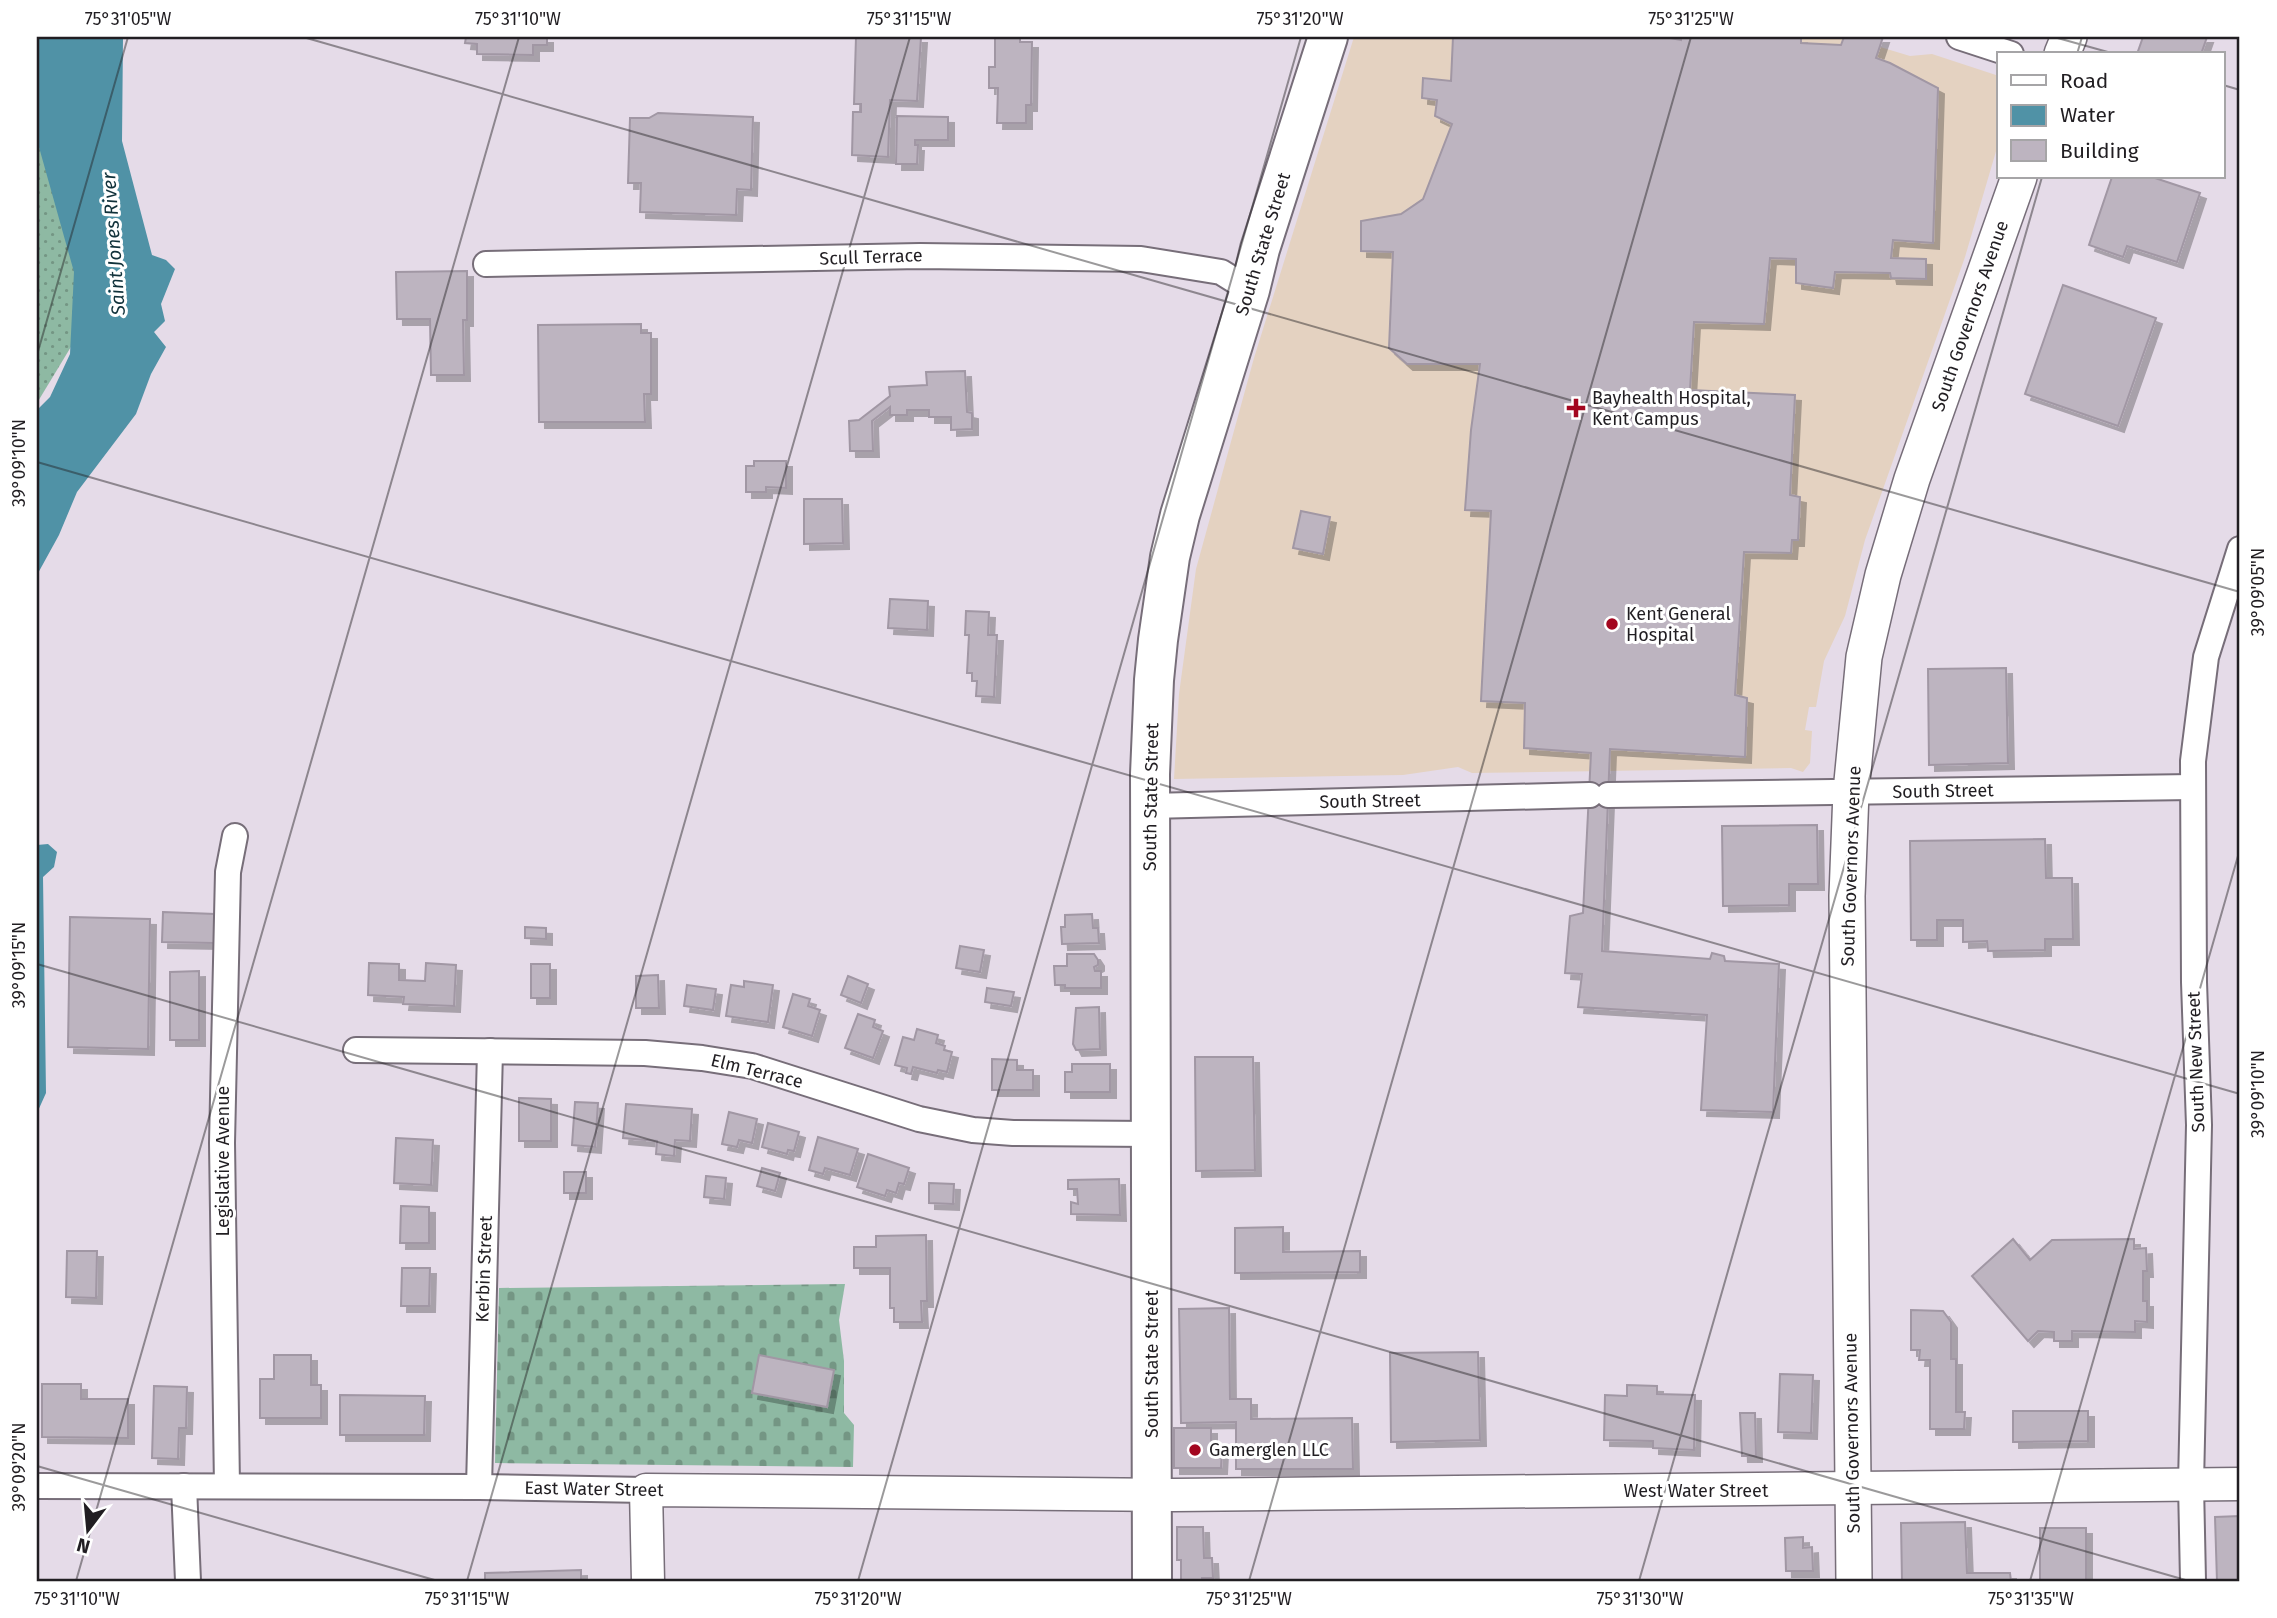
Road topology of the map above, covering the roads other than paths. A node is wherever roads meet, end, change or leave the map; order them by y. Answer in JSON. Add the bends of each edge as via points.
{"nodes":[{"id":1,"x":1328,"y":37,"type":"edge"},
{"id":2,"x":1959,"y":37,"type":"edge"},
{"id":3,"x":2005,"y":52,"type":"edge"},
{"id":4,"x":2019,"y":178,"type":"edge"},
{"id":5,"x":486,"y":264,"type":"dead end"},
{"id":6,"x":1250,"y":290,"type":"junction"},
{"id":7,"x":2240,"y":549,"type":"edge"},
{"id":8,"x":2193,"y":787,"type":"junction"},
{"id":9,"x":1851,"y":792,"type":"junction"},
{"id":10,"x":1150,"y":806,"type":"junction"},
{"id":11,"x":235,"y":836,"type":"dead end"},
{"id":12,"x":356,"y":1050,"type":"dead end"},
{"id":13,"x":490,"y":1051,"type":"junction"},
{"id":14,"x":1152,"y":1134,"type":"junction"},
{"id":15,"x":2191,"y":1484,"type":"junction"},
{"id":16,"x":2240,"y":1484,"type":"edge"},
{"id":17,"x":37,"y":1486,"type":"edge"},
{"id":18,"x":184,"y":1486,"type":"junction"},
{"id":19,"x":227,"y":1486,"type":"junction"},
{"id":20,"x":479,"y":1487,"type":"junction"},
{"id":21,"x":1854,"y":1489,"type":"junction"},
{"id":22,"x":646,"y":1490,"type":"junction"},
{"id":23,"x":1152,"y":1495,"type":"junction"},
{"id":24,"x":188,"y":1581,"type":"edge"},
{"id":25,"x":648,"y":1581,"type":"edge"},
{"id":26,"x":1152,"y":1581,"type":"edge"},
{"id":27,"x":1854,"y":1581,"type":"edge"},
{"id":28,"x":2193,"y":1581,"type":"edge"}],
"edges":[{"from":1,"to":6,"type":"main road","name":"South State Street"},
{"from":2,"to":3,"type":"street"},
{"from":4,"to":9,"type":"main road","name":"South Governors Avenue","via":[[1912,479],[1883,575],[1864,657]]},
{"from":5,"to":6,"type":"street","name":"Scull Terrace","via":[[920,256],[1141,259],[1221,272]]},
{"from":6,"to":10,"type":"main road","name":"South State Street","via":[[1170,557],[1154,680]]},
{"from":7,"to":8,"type":"street","name":"South New Street","via":[[2207,657]]},
{"from":8,"to":9,"type":"street","name":"South Street"},
{"from":8,"to":15,"type":"street","name":"South New Street","via":[[2199,1125]]},
{"from":9,"to":10,"type":"street","name":"South Street"},
{"from":9,"to":21,"type":"main road","name":"South Governors Avenue","via":[[1847,896]]},
{"from":10,"to":14,"type":"main road","name":"South State Street"},
{"from":11,"to":19,"type":"street","name":"Legislative Avenue","via":[[228,872],[222,1143]]},
{"from":12,"to":13,"type":"street","name":"Elm Terrace"},
{"from":13,"to":14,"type":"street","name":"Elm Terrace","via":[[702,1058],[752,1066],[919,1119],[973,1129]]},
{"from":13,"to":20,"type":"street","name":"Kerbin Street"},
{"from":14,"to":23,"type":"main road","name":"South State Street"},
{"from":15,"to":16,"type":"street","name":"West Water Street"},
{"from":15,"to":21,"type":"street","name":"West Water Street"},
{"from":15,"to":28,"type":"street","name":"South New Street"},
{"from":17,"to":18,"type":"street","name":"East Water Street"},
{"from":18,"to":19,"type":"street","name":"East Water Street"},
{"from":18,"to":24,"type":"street"},
{"from":19,"to":20,"type":"street","name":"East Water Street"},
{"from":20,"to":22,"type":"street","name":"East Water Street"},
{"from":21,"to":23,"type":"street","name":"West Water Street"},
{"from":21,"to":27,"type":"main road","name":"South Governors Avenue"},
{"from":22,"to":23,"type":"street","name":"East Water Street"},
{"from":22,"to":25,"type":"street"},
{"from":23,"to":26,"type":"main road","name":"South State Street"}]}
